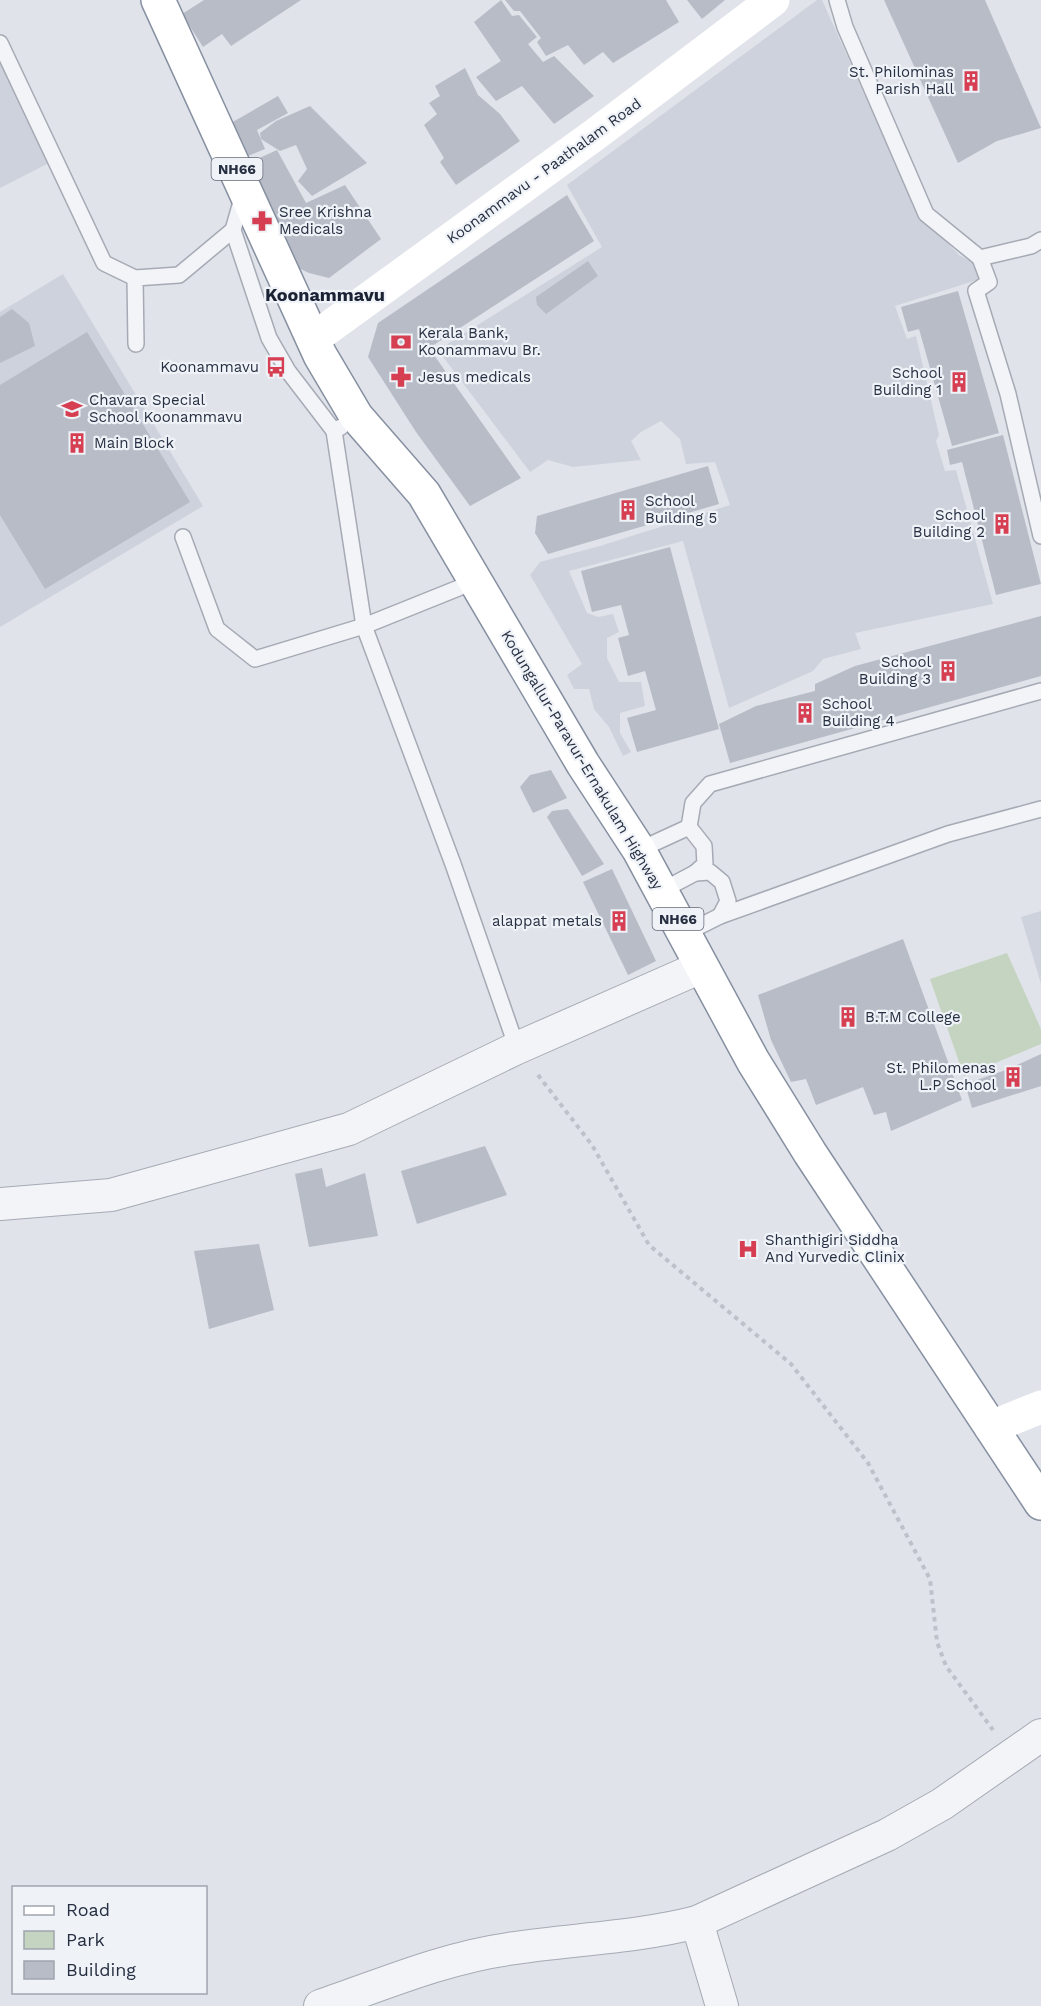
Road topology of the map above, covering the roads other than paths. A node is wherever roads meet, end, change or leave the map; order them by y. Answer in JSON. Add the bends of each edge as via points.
{"nodes":[{"id":1,"x":158,"y":0,"type":"edge"},
{"id":2,"x":774,"y":0,"type":"edge"},
{"id":3,"x":837,"y":0,"type":"edge"},
{"id":4,"x":0,"y":43,"type":"edge"},
{"id":5,"x":246,"y":188,"type":"junction"},
{"id":6,"x":233,"y":230,"type":"junction"},
{"id":7,"x":1041,"y":240,"type":"edge"},
{"id":8,"x":980,"y":258,"type":"junction"},
{"id":9,"x":135,"y":278,"type":"junction"},
{"id":10,"x":313,"y":339,"type":"junction"},
{"id":11,"x":136,"y":344,"type":"dead end"},
{"id":12,"x":345,"y":424,"type":"junction"},
{"id":13,"x":1041,"y":536,"type":"edge"},
{"id":14,"x":183,"y":537,"type":"dead end"},
{"id":15,"x":476,"y":581,"type":"junction"},
{"id":16,"x":364,"y":626,"type":"junction"},
{"id":17,"x":1041,"y":692,"type":"edge"},
{"id":18,"x":1041,"y":809,"type":"edge"},
{"id":19,"x":689,"y":827,"type":"junction"},
{"id":20,"x":639,"y":850,"type":"junction"},
{"id":21,"x":694,"y":873,"type":"junction"},
{"id":22,"x":661,"y":891,"type":"junction"},
{"id":23,"x":720,"y":916,"type":"junction"},
{"id":24,"x":686,"y":933,"type":"junction"},
{"id":25,"x":701,"y":967,"type":"junction"},
{"id":26,"x":517,"y":1048,"type":"junction"},
{"id":27,"x":0,"y":1204,"type":"edge"},
{"id":28,"x":1041,"y":1407,"type":"edge"},
{"id":29,"x":991,"y":1427,"type":"junction"},
{"id":30,"x":1041,"y":1503,"type":"edge"},
{"id":31,"x":1041,"y":1736,"type":"edge"},
{"id":32,"x":697,"y":1922,"type":"junction"},
{"id":33,"x":320,"y":2006,"type":"edge"},
{"id":34,"x":722,"y":2006,"type":"edge"}],
"edges":[{"from":1,"to":5,"type":"main road","name":"Kodungallur-Paravur-Ernakulam Highway","number":"NH66"},
{"from":2,"to":10,"type":"main road","name":"Koonammavu - Paathalam Road"},
{"from":3,"to":8,"type":"lane","via":[[926,214]]},
{"from":4,"to":9,"type":"lane","via":[[104,263]]},
{"from":5,"to":6,"type":"lane"},
{"from":5,"to":10,"type":"main road","name":"Kodungallur-Paravur-Ernakulam Highway","number":"NH66"},
{"from":6,"to":9,"type":"lane","via":[[179,275]]},
{"from":6,"to":12,"type":"lane","via":[[269,338],[288,371]]},
{"from":7,"to":8,"type":"lane"},
{"from":8,"to":13,"type":"lane","via":[[989,282],[976,291],[1010,405]]},
{"from":9,"to":11,"type":"lane"},
{"from":10,"to":12,"type":"main road","name":"Kodungallur-Paravur-Ernakulam Highway","number":"NH66"},
{"from":12,"to":15,"type":"main road","name":"Kodungallur-Paravur-Ernakulam Highway","number":"NH66","via":[[424,494]]},
{"from":12,"to":16,"type":"lane"},
{"from":14,"to":16,"type":"lane","via":[[217,629],[255,659]]},
{"from":15,"to":16,"type":"lane"},
{"from":15,"to":20,"type":"main road","name":"Kodungallur-Paravur-Ernakulam Highway","number":"NH66","via":[[583,764]]},
{"from":16,"to":26,"type":"lane"},
{"from":17,"to":19,"type":"lane","via":[[710,784],[693,803]]},
{"from":18,"to":23,"type":"lane","via":[[948,834]]},
{"from":19,"to":20,"type":"lane"},
{"from":19,"to":21,"type":"lane","via":[[704,846],[705,864]]},
{"from":20,"to":22,"type":"main road","name":"Kodungallur-Paravur-Ernakulam Highway","number":"NH66"},
{"from":21,"to":22,"type":"lane"},
{"from":21,"to":23,"type":"lane","via":[[710,872],[722,882],[728,900]]},
{"from":22,"to":24,"type":"main road","name":"Kodungallur-Paravur-Ernakulam Highway","number":"NH66"},
{"from":23,"to":24,"type":"lane"},
{"from":24,"to":25,"type":"main road","name":"Kodungallur-Paravur-Ernakulam Highway","number":"NH66"},
{"from":25,"to":26,"type":"street"},
{"from":25,"to":29,"type":"main road","name":"Kodungallur-Paravur-Ernakulam Highway","number":"NH66","via":[[810,1153]]},
{"from":26,"to":27,"type":"street","via":[[349,1129],[111,1195]]},
{"from":28,"to":29,"type":"main road"},
{"from":29,"to":30,"type":"main road","name":"Kodungallur-Paravur-Ernakulam Highway","number":"NH66"},
{"from":31,"to":32,"type":"street","via":[[942,1804],[887,1835]]},
{"from":32,"to":33,"type":"street","via":[[664,1930],[506,1949],[427,1969]]},
{"from":32,"to":34,"type":"street"}]}
